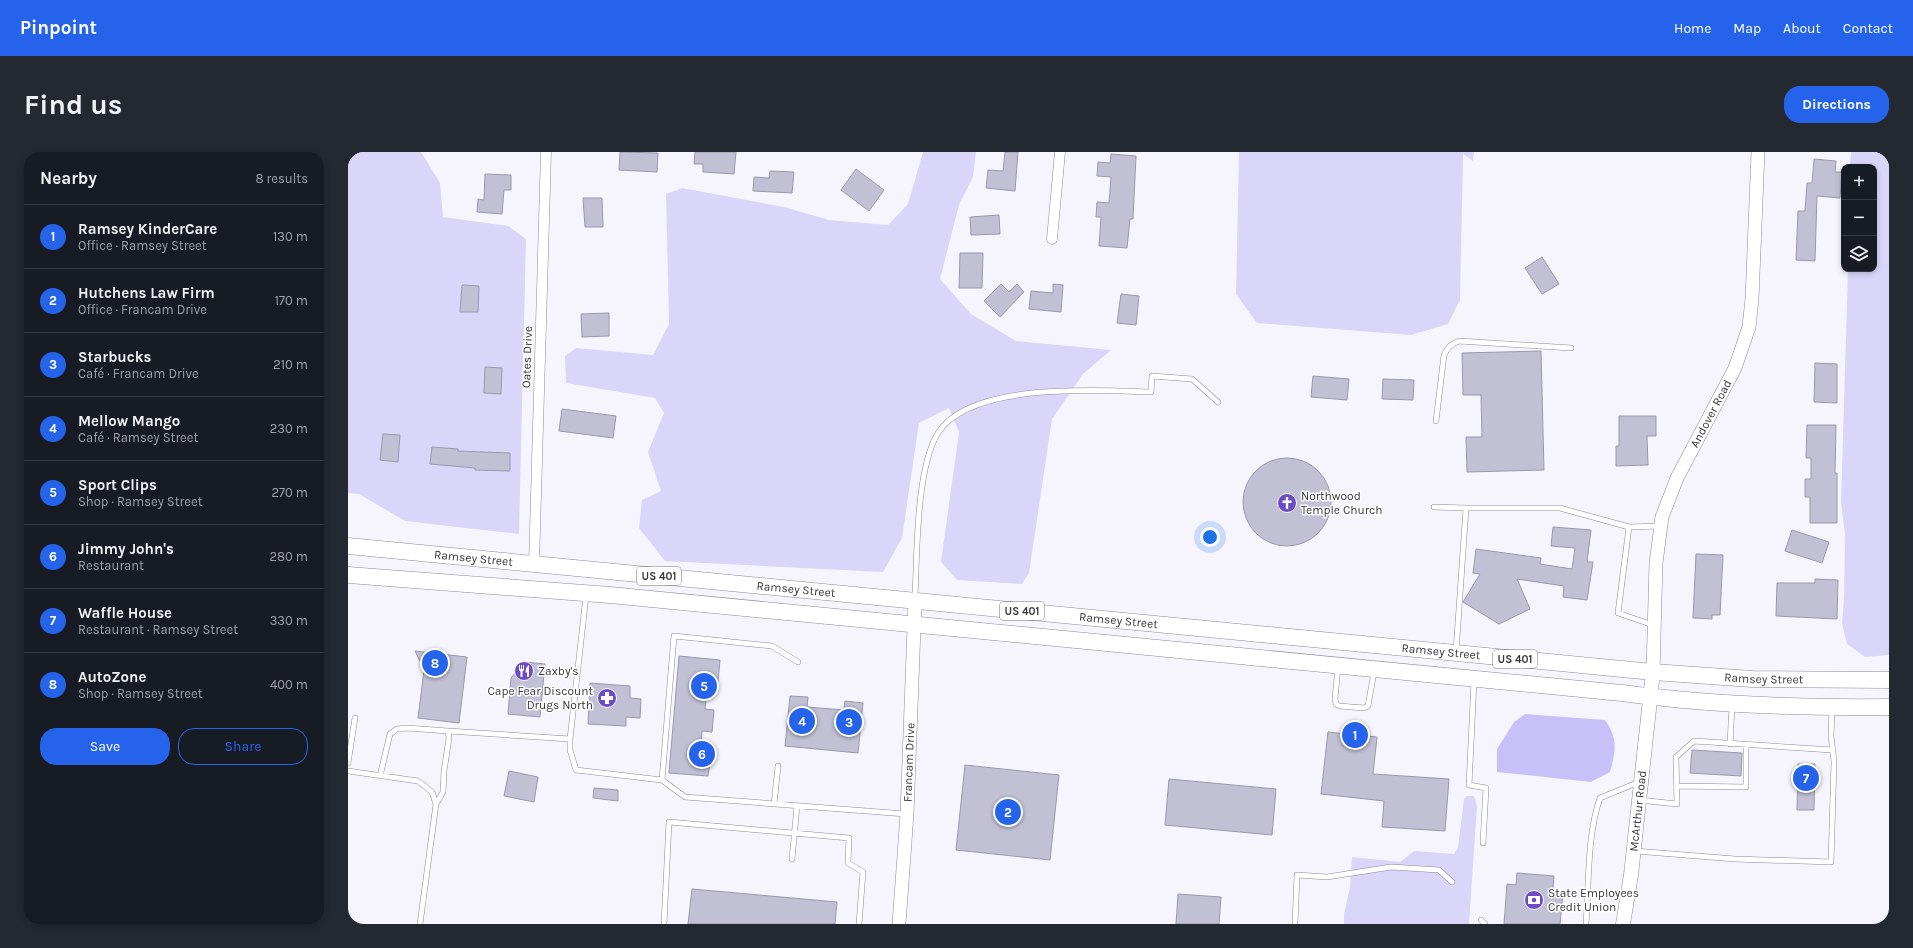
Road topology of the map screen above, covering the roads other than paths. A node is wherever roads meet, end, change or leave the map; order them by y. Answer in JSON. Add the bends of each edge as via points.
{"nodes":[{"id":1,"x":546,"y":152,"type":"edge"},
{"id":2,"x":1060,"y":152,"type":"edge"},
{"id":3,"x":1758,"y":152,"type":"edge"},
{"id":4,"x":1052,"y":239,"type":"dead end"},
{"id":5,"x":1571,"y":348,"type":"dead end"},
{"id":6,"x":1218,"y":402,"type":"dead end"},
{"id":7,"x":1436,"y":421,"type":"dead end"},
{"id":8,"x":1434,"y":507,"type":"dead end"},
{"id":9,"x":1466,"y":508,"type":"junction"},
{"id":10,"x":1660,"y":526,"type":"junction"},
{"id":11,"x":1629,"y":527,"type":"junction"},
{"id":12,"x":348,"y":546,"type":"edge"},
{"id":13,"x":534,"y":564,"type":"junction"},
{"id":14,"x":348,"y":575,"type":"edge"},
{"id":15,"x":587,"y":593,"type":"junction"},
{"id":16,"x":915,"y":601,"type":"junction"},
{"id":17,"x":915,"y":625,"type":"junction"},
{"id":18,"x":1654,"y":626,"type":"junction"},
{"id":19,"x":1456,"y":653,"type":"junction"},
{"id":20,"x":798,"y":662,"type":"dead end"},
{"id":21,"x":1338,"y":666,"type":"junction"},
{"id":22,"x":1374,"y":669,"type":"junction"},
{"id":23,"x":1653,"y":672,"type":"junction"},
{"id":24,"x":1474,"y":679,"type":"junction"},
{"id":25,"x":1889,"y":680,"type":"edge"},
{"id":26,"x":1650,"y":697,"type":"junction"},
{"id":27,"x":1732,"y":704,"type":"junction"},
{"id":28,"x":1889,"y":706,"type":"edge"},
{"id":29,"x":1832,"y":707,"type":"junction"},
{"id":30,"x":355,"y":718,"type":"dead end"},
{"id":31,"x":448,"y":731,"type":"junction"},
{"id":32,"x":570,"y":739,"type":"junction"},
{"id":33,"x":1730,"y":744,"type":"junction"},
{"id":34,"x":1746,"y":745,"type":"junction"},
{"id":35,"x":1832,"y":750,"type":"junction"},
{"id":36,"x":348,"y":763,"type":"edge"},
{"id":37,"x":778,"y":766,"type":"dead end"},
{"id":38,"x":348,"y":772,"type":"edge"},
{"id":39,"x":380,"y":776,"type":"junction"},
{"id":40,"x":662,"y":780,"type":"junction"},
{"id":41,"x":1641,"y":781,"type":"junction"},
{"id":42,"x":1677,"y":786,"type":"junction"},
{"id":43,"x":1639,"y":800,"type":"junction"},
{"id":44,"x":436,"y":804,"type":"junction"},
{"id":45,"x":774,"y":804,"type":"junction"},
{"id":46,"x":797,"y":806,"type":"junction"},
{"id":47,"x":907,"y":814,"type":"junction"},
{"id":48,"x":794,"y":833,"type":"junction"},
{"id":49,"x":1483,"y":844,"type":"dead end"},
{"id":50,"x":1634,"y":851,"type":"junction"},
{"id":51,"x":792,"y":859,"type":"dead end"},
{"id":52,"x":1452,"y":882,"type":"dead end"},
{"id":53,"x":420,"y":924,"type":"edge"},
{"id":54,"x":664,"y":924,"type":"edge"},
{"id":55,"x":859,"y":924,"type":"edge"},
{"id":56,"x":899,"y":924,"type":"edge"},
{"id":57,"x":1295,"y":924,"type":"edge"},
{"id":58,"x":1586,"y":924,"type":"edge"},
{"id":59,"x":1623,"y":924,"type":"edge"}],
"edges":[{"from":1,"to":13,"type":"street","name":"Oates Drive"},
{"from":2,"to":4,"type":"street"},
{"from":3,"to":10,"type":"street","name":"Andover Road","via":[[1752,299],[1745,341],[1727,384],[1670,491]]},
{"from":5,"to":7,"type":"lane","via":[[1459,341],[1454,343],[1448,347],[1444,355]]},
{"from":6,"to":16,"type":"lane","via":[[1192,379],[1152,376],[1151,392],[1082,391],[1008,396],[974,405],[954,416],[937,433],[926,469],[919,517]]},
{"from":8,"to":9,"type":"lane"},
{"from":9,"to":11,"type":"lane","via":[[1560,508]]},
{"from":9,"to":19,"type":"lane"},
{"from":10,"to":11,"type":"lane"},
{"from":10,"to":18,"type":"street","name":"Andover Road"},
{"from":11,"to":18,"type":"lane","via":[[1618,613]]},
{"from":12,"to":13,"type":"main road","name":"Ramsey Street","number":"US 401"},
{"from":13,"to":16,"type":"main road","name":"Ramsey Street","number":"US 401"},
{"from":14,"to":15,"type":"main road","name":"Ramsey Street","number":"US 401"},
{"from":15,"to":17,"type":"main road","name":"Ramsey Street","number":"US 401"},
{"from":15,"to":32,"type":"lane"},
{"from":16,"to":17,"type":"street","name":"Francam Drive"},
{"from":16,"to":19,"type":"main road","name":"Ramsey Street","number":"US 401"},
{"from":17,"to":21,"type":"main road","name":"Ramsey Street","number":"US 401"},
{"from":17,"to":47,"type":"street","name":"Francam Drive"},
{"from":18,"to":23,"type":"street","name":"Andover Road"},
{"from":19,"to":23,"type":"main road","name":"Ramsey Street","number":"US 401"},
{"from":20,"to":40,"type":"lane","via":[[772,646],[674,636]]},
{"from":21,"to":22,"type":"main road","name":"Ramsey Street","number":"US 401"},
{"from":21,"to":22,"type":"lane","via":[[1335,699],[1339,706],[1364,708],[1370,704]]},
{"from":22,"to":24,"type":"main road","name":"Ramsey Street","number":"US 401"},
{"from":23,"to":25,"type":"main road","name":"Ramsey Street","number":"US 401","via":[[1752,679]]},
{"from":23,"to":26,"type":"main road","name":"McArthur Road"},
{"from":24,"to":26,"type":"main road","name":"Ramsey Street","number":"US 401"},
{"from":24,"to":49,"type":"lane","via":[[1469,785],[1486,788]]},
{"from":26,"to":27,"type":"main road","name":"Ramsey Street","number":"US 401"},
{"from":26,"to":41,"type":"main road","name":"McArthur Road"},
{"from":27,"to":29,"type":"main road","name":"Ramsey Street","number":"US 401"},
{"from":27,"to":33,"type":"lane"},
{"from":28,"to":29,"type":"main road","name":"Ramsey Street","number":"US 401"},
{"from":29,"to":35,"type":"lane"},
{"from":30,"to":36,"type":"lane"},
{"from":31,"to":32,"type":"lane"},
{"from":31,"to":39,"type":"lane","via":[[397,729],[390,734]]},
{"from":31,"to":44,"type":"lane","via":[[443,792]]},
{"from":32,"to":40,"type":"lane","via":[[570,750],[576,770]]},
{"from":33,"to":34,"type":"lane"},
{"from":33,"to":42,"type":"lane","via":[[1694,741],[1676,758]]},
{"from":34,"to":35,"type":"lane"},
{"from":34,"to":42,"type":"lane","via":[[1746,788]]},
{"from":35,"to":50,"type":"lane","via":[[1834,762],[1831,862],[1735,859]]},
{"from":37,"to":45,"type":"lane"},
{"from":38,"to":39,"type":"lane"},
{"from":39,"to":44,"type":"lane","via":[[418,781],[432,792]]},
{"from":40,"to":45,"type":"lane","via":[[685,797]]},
{"from":41,"to":43,"type":"main road","name":"McArthur Road"},
{"from":41,"to":58,"type":"lane","via":[[1600,798],[1592,841]]},
{"from":42,"to":43,"type":"lane","via":[[1677,804]]},
{"from":43,"to":50,"type":"main road","name":"McArthur Road"},
{"from":44,"to":53,"type":"lane"},
{"from":45,"to":46,"type":"lane"},
{"from":46,"to":47,"type":"lane"},
{"from":46,"to":48,"type":"lane"},
{"from":47,"to":56,"type":"street","name":"Francam Drive"},
{"from":48,"to":51,"type":"lane"},
{"from":48,"to":54,"type":"lane","via":[[669,822]]},
{"from":48,"to":55,"type":"lane","via":[[849,838],[848,863],[863,872]]},
{"from":50,"to":59,"type":"main road","name":"McArthur Road"},
{"from":52,"to":57,"type":"lane","via":[[1439,870],[1391,868],[1327,877],[1297,876]]}]}
